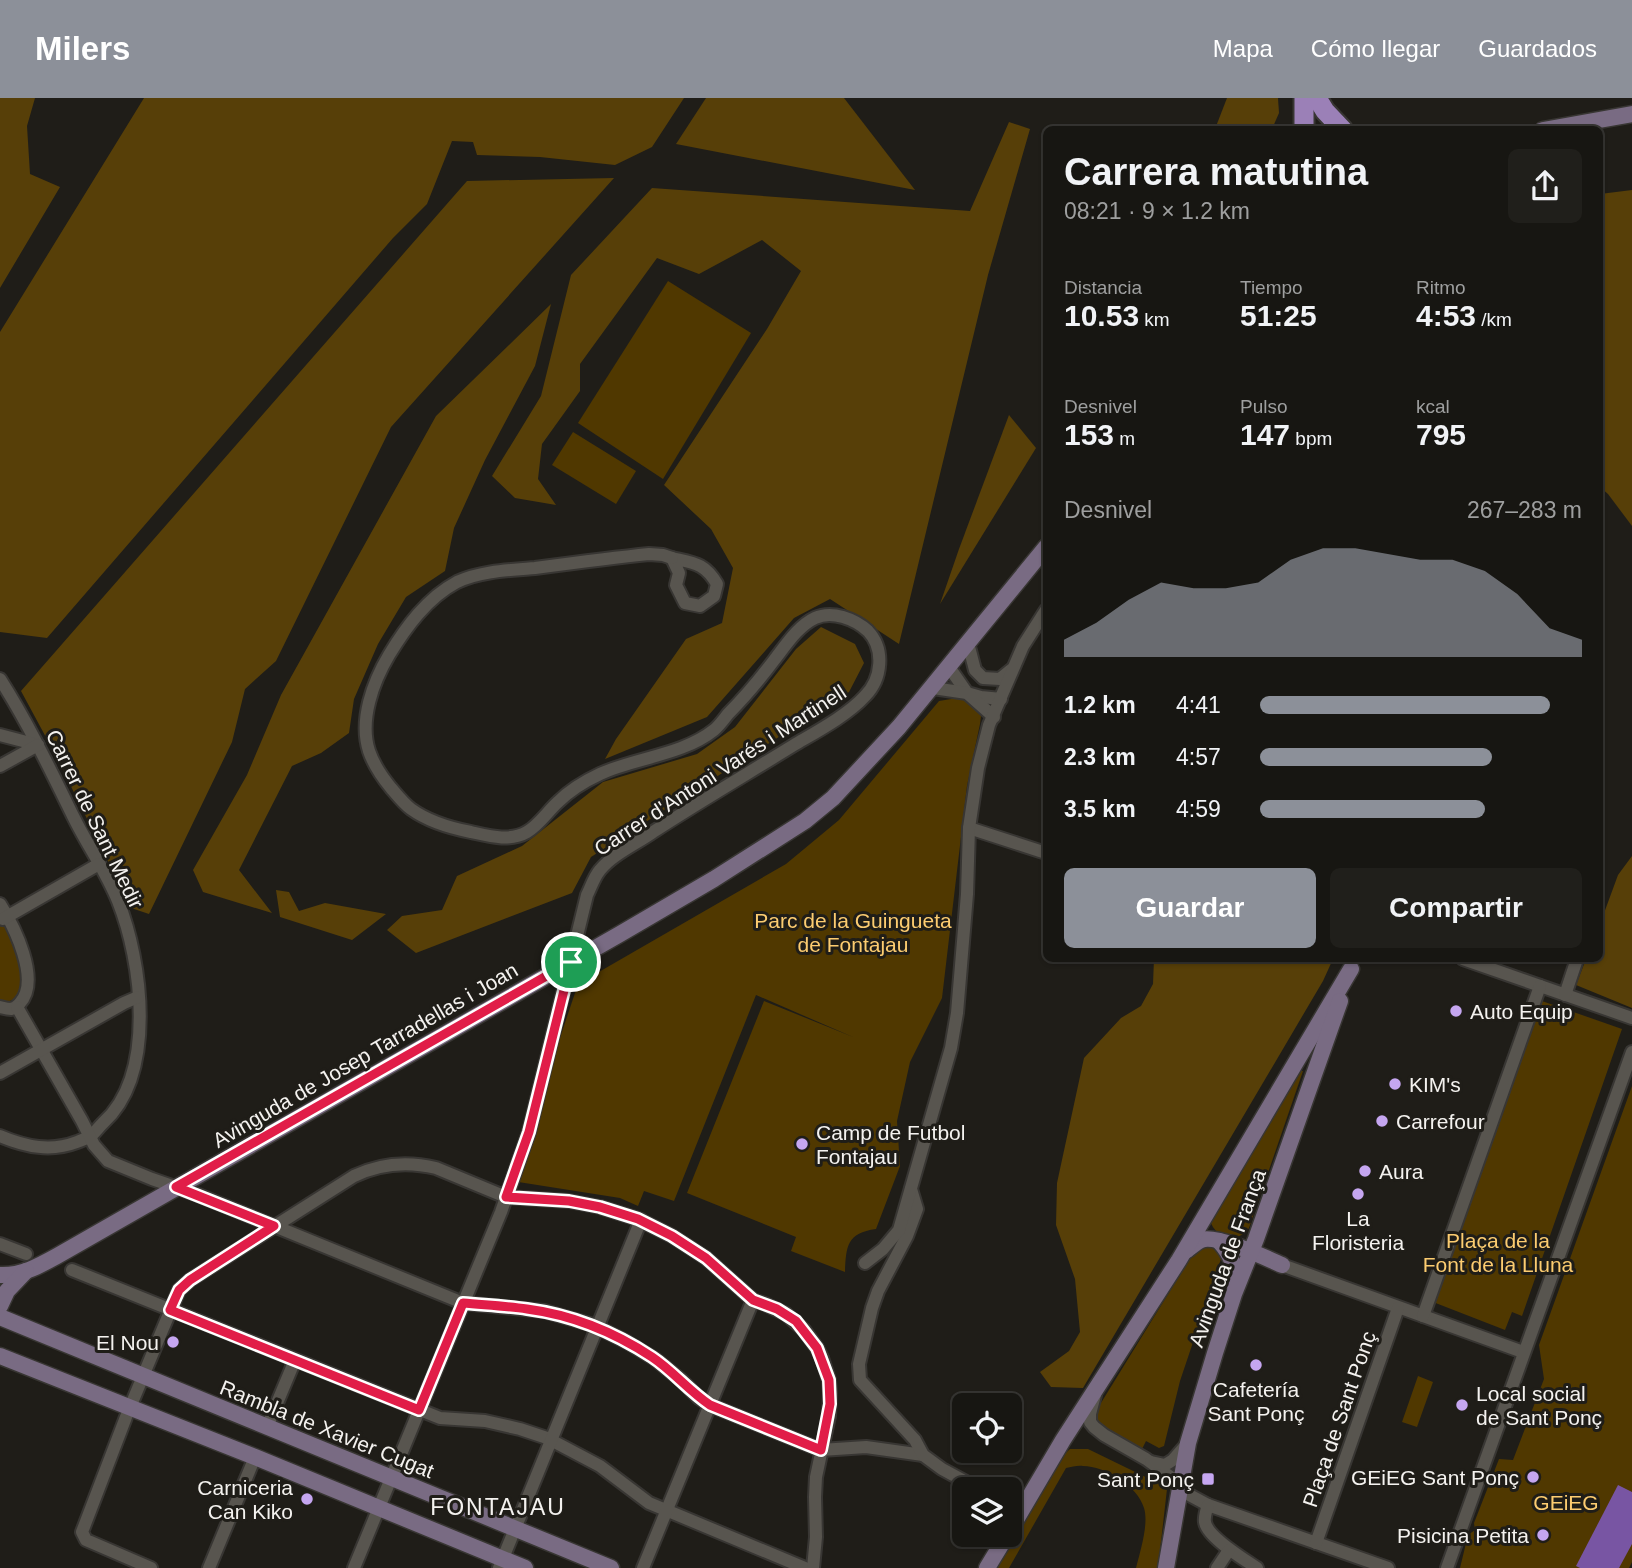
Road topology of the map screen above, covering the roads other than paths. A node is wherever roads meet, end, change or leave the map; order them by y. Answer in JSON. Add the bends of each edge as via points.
{"nodes":[{"id":1,"x":1304,"y":98,"type":"edge"},
{"id":2,"x":1317,"y":98,"type":"edge"},
{"id":3,"x":1632,"y":114,"type":"edge"},
{"id":4,"x":1632,"y":124,"type":"edge"},
{"id":5,"x":1304,"y":126,"type":"edge"},
{"id":6,"x":1339,"y":126,"type":"edge"},
{"id":7,"x":1565,"y":126,"type":"edge"},
{"id":8,"x":1603,"y":129,"type":"edge"},
{"id":9,"x":1043,"y":551,"type":"edge"},
{"id":10,"x":672,"y":558,"type":"dead end"},
{"id":11,"x":1043,"y":615,"type":"edge"},
{"id":12,"x":968,"y":643,"type":"junction"},
{"id":13,"x":949,"y":667,"type":"junction"},
{"id":14,"x":1014,"y":668,"type":"junction"},
{"id":15,"x":983,"y":678,"type":"junction"},
{"id":16,"x":0,"y":680,"type":"edge"},
{"id":17,"x":933,"y":688,"type":"junction"},
{"id":18,"x":967,"y":693,"type":"junction"},
{"id":19,"x":1001,"y":699,"type":"junction"},
{"id":20,"x":993,"y":717,"type":"junction"},
{"id":21,"x":0,"y":736,"type":"edge"},
{"id":22,"x":38,"y":745,"type":"junction"},
{"id":23,"x":0,"y":766,"type":"edge"},
{"id":24,"x":969,"y":828,"type":"junction"},
{"id":25,"x":1043,"y":852,"type":"edge"},
{"id":26,"x":99,"y":864,"type":"junction"},
{"id":27,"x":0,"y":904,"type":"edge"},
{"id":28,"x":5,"y":917,"type":"junction"},
{"id":29,"x":571,"y":962,"type":"junction"},
{"id":30,"x":1472,"y":962,"type":"edge"},
{"id":31,"x":1576,"y":962,"type":"edge"},
{"id":32,"x":1353,"y":964,"type":"edge"},
{"id":33,"x":1540,"y":986,"type":"junction"},
{"id":34,"x":1564,"y":995,"type":"junction"},
{"id":35,"x":138,"y":997,"type":"junction"},
{"id":36,"x":0,"y":1007,"type":"edge"},
{"id":37,"x":17,"y":1007,"type":"junction"},
{"id":38,"x":1632,"y":1018,"type":"edge"},
{"id":39,"x":41,"y":1050,"type":"junction"},
{"id":40,"x":1632,"y":1052,"type":"edge"},
{"id":41,"x":0,"y":1073,"type":"edge"},
{"id":42,"x":0,"y":1136,"type":"edge"},
{"id":43,"x":90,"y":1136,"type":"junction"},
{"id":44,"x":512,"y":1181,"type":"junction"},
{"id":45,"x":176,"y":1187,"type":"junction"},
{"id":46,"x":911,"y":1187,"type":"junction"},
{"id":47,"x":492,"y":1192,"type":"junction"},
{"id":48,"x":506,"y":1197,"type":"junction"},
{"id":49,"x":641,"y":1220,"type":"junction"},
{"id":50,"x":274,"y":1226,"type":"junction"},
{"id":51,"x":1219,"y":1241,"type":"junction"},
{"id":52,"x":0,"y":1244,"type":"edge"},
{"id":53,"x":1251,"y":1251,"type":"junction"},
{"id":54,"x":26,"y":1254,"type":"dead end"},
{"id":55,"x":1179,"y":1260,"type":"junction"},
{"id":56,"x":865,"y":1263,"type":"dead end"},
{"id":57,"x":1282,"y":1265,"type":"junction"},
{"id":58,"x":72,"y":1270,"type":"dead end"},
{"id":59,"x":26,"y":1271,"type":"junction"},
{"id":60,"x":0,"y":1275,"type":"edge"},
{"id":61,"x":1234,"y":1294,"type":"junction"},
{"id":62,"x":753,"y":1300,"type":"junction"},
{"id":63,"x":463,"y":1303,"type":"junction"},
{"id":64,"x":0,"y":1306,"type":"edge"},
{"id":65,"x":1398,"y":1307,"type":"junction"},
{"id":66,"x":170,"y":1310,"type":"junction"},
{"id":67,"x":1423,"y":1316,"type":"junction"},
{"id":68,"x":0,"y":1317,"type":"edge"},
{"id":69,"x":598,"y":1327,"type":"junction"},
{"id":70,"x":1523,"y":1352,"type":"junction"},
{"id":71,"x":0,"y":1356,"type":"edge"},
{"id":72,"x":295,"y":1360,"type":"junction"},
{"id":73,"x":144,"y":1376,"type":"junction"},
{"id":74,"x":1097,"y":1387,"type":"junction"},
{"id":75,"x":710,"y":1405,"type":"junction"},
{"id":76,"x":130,"y":1408,"type":"junction"},
{"id":77,"x":419,"y":1410,"type":"junction"},
{"id":78,"x":267,"y":1427,"type":"junction"},
{"id":79,"x":552,"y":1440,"type":"junction"},
{"id":80,"x":1188,"y":1443,"type":"junction"},
{"id":81,"x":821,"y":1450,"type":"junction"},
{"id":82,"x":923,"y":1455,"type":"junction"},
{"id":83,"x":255,"y":1457,"type":"junction"},
{"id":84,"x":1151,"y":1462,"type":"junction"},
{"id":85,"x":957,"y":1477,"type":"edge"},
{"id":86,"x":391,"y":1478,"type":"junction"},
{"id":87,"x":1180,"y":1490,"type":"junction"},
{"id":88,"x":1022,"y":1499,"type":"edge"},
{"id":89,"x":1208,"y":1505,"type":"junction"},
{"id":90,"x":379,"y":1508,"type":"junction"},
{"id":91,"x":667,"y":1511,"type":"junction"},
{"id":92,"x":515,"y":1528,"type":"junction"},
{"id":93,"x":1316,"y":1543,"type":"junction"},
{"id":94,"x":999,"y":1547,"type":"edge"},
{"id":95,"x":1229,"y":1550,"type":"junction"},
{"id":96,"x":501,"y":1563,"type":"edge"},
{"id":97,"x":151,"y":1568,"type":"edge"},
{"id":98,"x":209,"y":1568,"type":"edge"},
{"id":99,"x":354,"y":1568,"type":"edge"},
{"id":100,"x":525,"y":1568,"type":"edge"},
{"id":101,"x":611,"y":1568,"type":"edge"},
{"id":102,"x":643,"y":1568,"type":"edge"},
{"id":103,"x":805,"y":1568,"type":"edge"},
{"id":104,"x":814,"y":1568,"type":"edge"},
{"id":105,"x":986,"y":1568,"type":"edge"},
{"id":106,"x":1166,"y":1568,"type":"edge"},
{"id":107,"x":1217,"y":1568,"type":"edge"},
{"id":108,"x":1257,"y":1568,"type":"edge"},
{"id":109,"x":1388,"y":1568,"type":"edge"},
{"id":110,"x":1447,"y":1568,"type":"edge"}],
"edges":[{"from":1,"to":5,"type":"main road"},
{"from":2,"to":6,"type":"main road"},
{"from":3,"to":7,"type":"main road"},
{"from":4,"to":8,"type":"main road"},
{"from":9,"to":12,"type":"main road","name":"Avinguda de Josep Tarradellas i Joan"},
{"from":10,"to":29,"type":"street","name":"Carrer d'Antoni Varés i Martinell","via":[[649,554],[489,573],[458,581],[415,617],[374,684],[366,723],[368,748],[375,766],[409,808],[455,828],[511,838],[529,831],[575,787],[601,773],[655,757],[713,731],[810,621],[840,617],[871,634],[879,653],[879,671],[858,703],[601,868],[587,895]]},
{"from":11,"to":14,"type":"street"},
{"from":12,"to":13,"type":"main road","name":"Avinguda de Josep Tarradellas i Joan"},
{"from":12,"to":15,"type":"street","via":[[975,670]]},
{"from":13,"to":15,"type":"street"},
{"from":13,"to":17,"type":"main road","name":"Avinguda de Josep Tarradellas i Joan"},
{"from":13,"to":18,"type":"street"},
{"from":14,"to":15,"type":"street","via":[[1000,680]]},
{"from":14,"to":19,"type":"street"},
{"from":15,"to":19,"type":"street"},
{"from":16,"to":22,"type":"street","name":"Carrer de Sant Medir"},
{"from":17,"to":18,"type":"street"},
{"from":17,"to":29,"type":"main road","name":"Avinguda de Josep Tarradellas i Joan","via":[[839,792],[805,821]]},
{"from":18,"to":19,"type":"street"},
{"from":18,"to":20,"type":"street"},
{"from":19,"to":20,"type":"street"},
{"from":20,"to":24,"type":"street","via":[[978,768]]},
{"from":21,"to":22,"type":"street"},
{"from":22,"to":23,"type":"street"},
{"from":22,"to":26,"type":"street","name":"Carrer de Sant Medir"},
{"from":24,"to":25,"type":"street"},
{"from":24,"to":46,"type":"street","via":[[957,1013]]},
{"from":26,"to":28,"type":"street"},
{"from":26,"to":35,"type":"street","name":"Carrer de Sant Medir","via":[[124,920],[139,981]]},
{"from":27,"to":28,"type":"street"},
{"from":28,"to":37,"type":"street","via":[[23,955],[28,984]]},
{"from":29,"to":44,"type":"street","name":"Carrer d'Antoni Varés i Martinell","via":[[529,1132]]},
{"from":29,"to":45,"type":"main road","name":"Avinguda de Josep Tarradellas i Joan"},
{"from":30,"to":33,"type":"street"},
{"from":31,"to":34,"type":"street"},
{"from":32,"to":53,"type":"main road","name":"Avinguda de França"},
{"from":32,"to":55,"type":"main road","name":"Avinguda de França"},
{"from":33,"to":34,"type":"street"},
{"from":33,"to":67,"type":"street"},
{"from":34,"to":38,"type":"street"},
{"from":35,"to":39,"type":"street"},
{"from":35,"to":43,"type":"street","name":"Carrer de Sant Medir","via":[[137,1048],[130,1082],[114,1111]]},
{"from":36,"to":37,"type":"street"},
{"from":37,"to":39,"type":"street"},
{"from":39,"to":41,"type":"street"},
{"from":39,"to":43,"type":"street"},
{"from":40,"to":70,"type":"street"},
{"from":42,"to":43,"type":"street","via":[[34,1147],[55,1147]]},
{"from":43,"to":45,"type":"street","via":[[108,1161]]},
{"from":44,"to":47,"type":"street"},
{"from":44,"to":48,"type":"street","name":"Carrer d'Antoni Varés i Martinell"},
{"from":45,"to":50,"type":"street"},
{"from":45,"to":59,"type":"main road","name":"Avinguda de Josep Tarradellas i Joan"},
{"from":46,"to":56,"type":"street","via":[[899,1230]]},
{"from":46,"to":82,"type":"street","via":[[917,1209],[878,1291],[859,1364],[860,1380],[915,1440]]},
{"from":47,"to":48,"type":"street"},
{"from":47,"to":50,"type":"street","via":[[436,1168],[387,1165],[354,1176]]},
{"from":48,"to":49,"type":"street","via":[[569,1201]]},
{"from":48,"to":63,"type":"street","name":"Carrer d'Antoni Varés i Martinell"},
{"from":49,"to":62,"type":"street","via":[[706,1258]]},
{"from":49,"to":69,"type":"street"},
{"from":50,"to":63,"type":"street"},
{"from":50,"to":66,"type":"street","via":[[190,1280],[179,1290]]},
{"from":51,"to":53,"type":"main road"},
{"from":51,"to":55,"type":"main road","via":[[1202,1240]]},
{"from":51,"to":61,"type":"main road","via":[[1235,1270]]},
{"from":52,"to":54,"type":"street"},
{"from":53,"to":57,"type":"main road"},
{"from":53,"to":61,"type":"main road","name":"Avinguda de França"},
{"from":55,"to":74,"type":"main road","name":"Avinguda de França"},
{"from":57,"to":61,"type":"main road","via":[[1248,1274]]},
{"from":57,"to":65,"type":"street"},
{"from":58,"to":66,"type":"street"},
{"from":59,"to":60,"type":"main road","name":"Avinguda de Josep Tarradellas i Joan"},
{"from":59,"to":64,"type":"main road","name":"Avinguda de Josep Tarradellas i Joan"},
{"from":61,"to":80,"type":"main road","name":"Avinguda de França"},
{"from":62,"to":75,"type":"street"},
{"from":62,"to":81,"type":"street","via":[[796,1321],[822,1358],[830,1404]]},
{"from":63,"to":69,"type":"street","via":[[544,1311]]},
{"from":63,"to":77,"type":"street","name":"Carrer d'Antoni Varés i Martinell"},
{"from":65,"to":67,"type":"street"},
{"from":65,"to":93,"type":"street","name":"Plaça de Sant Ponç"},
{"from":66,"to":72,"type":"street"},
{"from":66,"to":73,"type":"street"},
{"from":67,"to":70,"type":"street"},
{"from":68,"to":73,"type":"main road","name":"Rambla de Xavier Cugat"},
{"from":69,"to":75,"type":"street","via":[[655,1359]]},
{"from":69,"to":79,"type":"street"},
{"from":70,"to":110,"type":"street"},
{"from":71,"to":76,"type":"main road"},
{"from":72,"to":77,"type":"street"},
{"from":72,"to":78,"type":"street"},
{"from":73,"to":76,"type":"street"},
{"from":73,"to":78,"type":"main road","name":"Rambla de Xavier Cugat"},
{"from":74,"to":84,"type":"street","via":[[1090,1422]]},
{"from":74,"to":88,"type":"main road","name":"Avinguda de França"},
{"from":75,"to":81,"type":"street"},
{"from":75,"to":91,"type":"street"},
{"from":76,"to":83,"type":"main road"},
{"from":76,"to":97,"type":"street","via":[[82,1532],[86,1540]]},
{"from":77,"to":79,"type":"street","via":[[440,1418],[485,1421]]},
{"from":77,"to":86,"type":"street","name":"Carrer d'Antoni Varés i Martinell"},
{"from":78,"to":86,"type":"main road","name":"Rambla de Xavier Cugat"},
{"from":79,"to":91,"type":"street"},
{"from":79,"to":92,"type":"street"},
{"from":80,"to":84,"type":"street","via":[[1166,1465]]},
{"from":80,"to":87,"type":"main road","name":"Avinguda de França"},
{"from":81,"to":82,"type":"street","via":[[866,1447]]},
{"from":81,"to":104,"type":"street"},
{"from":82,"to":85,"type":"street"},
{"from":83,"to":90,"type":"main road"},
{"from":83,"to":98,"type":"street"},
{"from":84,"to":87,"type":"street"},
{"from":86,"to":90,"type":"street","name":"Carrer d'Antoni Varés i Martinell"},
{"from":86,"to":92,"type":"main road","name":"Rambla de Xavier Cugat"},
{"from":87,"to":89,"type":"street"},
{"from":87,"to":106,"type":"main road","name":"Avinguda de França"},
{"from":89,"to":93,"type":"street"},
{"from":89,"to":95,"type":"street","via":[[1205,1526]]},
{"from":90,"to":96,"type":"main road"},
{"from":90,"to":99,"type":"street","name":"Carrer d'Antoni Varés i Martinell"},
{"from":91,"to":102,"type":"street"},
{"from":91,"to":103,"type":"street"},
{"from":92,"to":96,"type":"street"},
{"from":92,"to":101,"type":"main road","name":"Rambla de Xavier Cugat"},
{"from":93,"to":109,"type":"street"},
{"from":94,"to":105,"type":"main road","name":"Avinguda de França"},
{"from":95,"to":107,"type":"street"},
{"from":95,"to":108,"type":"street"},
{"from":96,"to":100,"type":"main road"}]}
